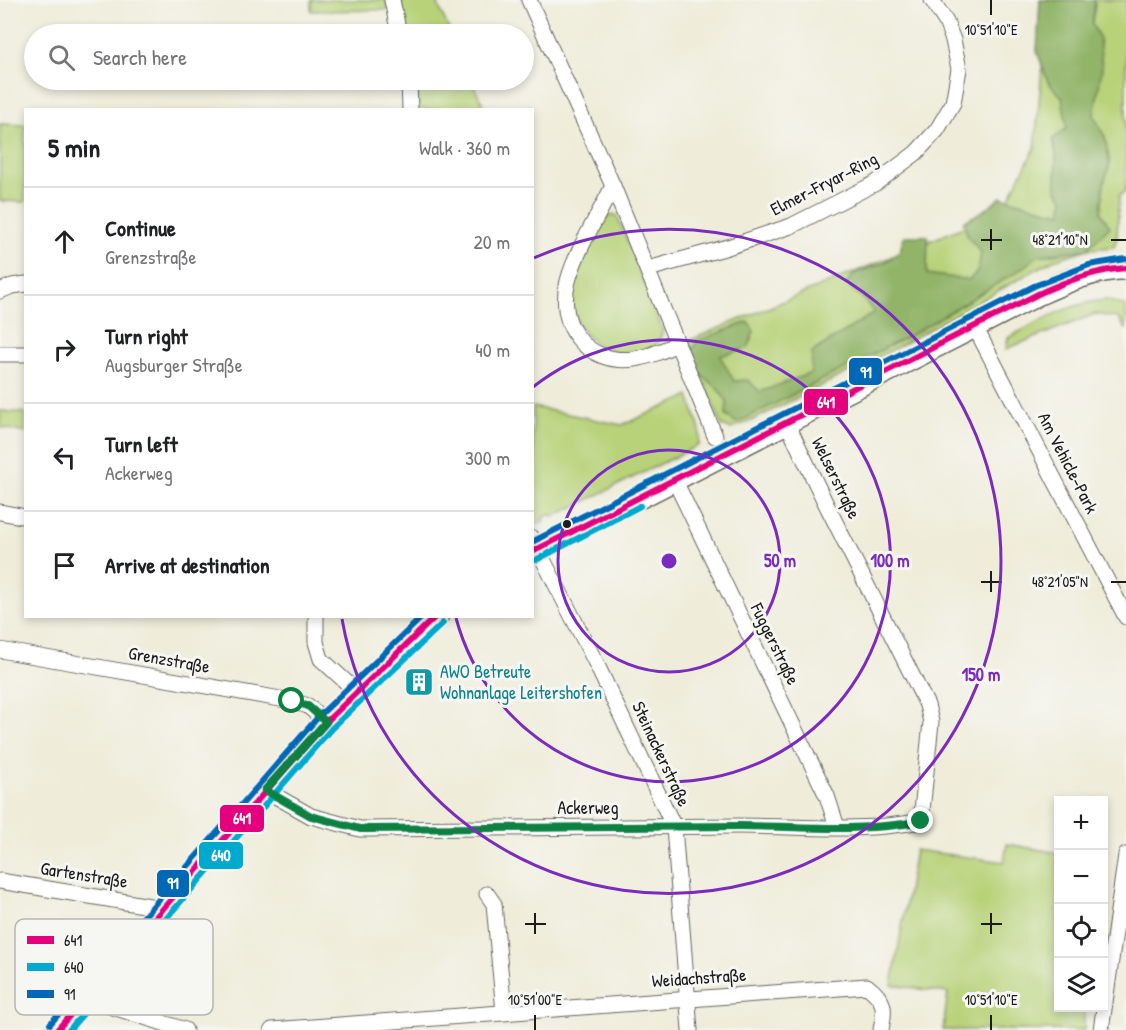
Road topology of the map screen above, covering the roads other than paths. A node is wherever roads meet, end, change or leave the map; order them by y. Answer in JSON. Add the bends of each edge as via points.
{"nodes":[{"id":1,"x":392,"y":0,"type":"edge"},
{"id":2,"x":529,"y":0,"type":"edge"},
{"id":3,"x":932,"y":0,"type":"edge"},
{"id":4,"x":397,"y":24,"type":"edge"},
{"id":5,"x":409,"y":90,"type":"edge"},
{"id":6,"x":410,"y":108,"type":"edge"},
{"id":7,"x":613,"y":186,"type":"junction"},
{"id":8,"x":1126,"y":268,"type":"edge"},
{"id":9,"x":648,"y":269,"type":"junction"},
{"id":10,"x":1066,"y":281,"type":"junction"},
{"id":11,"x":1126,"y":282,"type":"edge"},
{"id":12,"x":24,"y":284,"type":"edge"},
{"id":13,"x":0,"y":291,"type":"edge"},
{"id":14,"x":975,"y":327,"type":"junction"},
{"id":15,"x":677,"y":344,"type":"junction"},
{"id":16,"x":0,"y":354,"type":"edge"},
{"id":17,"x":24,"y":354,"type":"edge"},
{"id":18,"x":786,"y":421,"type":"junction"},
{"id":19,"x":715,"y":436,"type":"dead end"},
{"id":20,"x":674,"y":479,"type":"junction"},
{"id":21,"x":0,"y":512,"type":"edge"},
{"id":22,"x":24,"y":517,"type":"edge"},
{"id":23,"x":535,"y":546,"type":"edge"},
{"id":24,"x":1126,"y":617,"type":"edge"},
{"id":25,"x":316,"y":618,"type":"edge"},
{"id":26,"x":434,"y":618,"type":"edge"},
{"id":27,"x":0,"y":650,"type":"edge"},
{"id":28,"x":357,"y":692,"type":"junction"},
{"id":29,"x":326,"y":722,"type":"junction"},
{"id":30,"x":265,"y":790,"type":"junction"},
{"id":31,"x":921,"y":821,"type":"joint"},
{"id":32,"x":674,"y":827,"type":"junction"},
{"id":33,"x":837,"y":827,"type":"junction"},
{"id":34,"x":1126,"y":855,"type":"edge"},
{"id":35,"x":0,"y":881,"type":"edge"},
{"id":36,"x":487,"y":894,"type":"dead end"},
{"id":37,"x":162,"y":908,"type":"junction"},
{"id":38,"x":153,"y":919,"type":"edge"},
{"id":39,"x":688,"y":998,"type":"junction"},
{"id":40,"x":504,"y":1012,"type":"junction"},
{"id":41,"x":70,"y":1015,"type":"edge"},
{"id":42,"x":138,"y":1015,"type":"edge"},
{"id":43,"x":388,"y":1026,"type":"edge"},
{"id":44,"x":57,"y":1030,"type":"edge"},
{"id":45,"x":185,"y":1030,"type":"edge"},
{"id":46,"x":272,"y":1030,"type":"edge"},
{"id":47,"x":690,"y":1030,"type":"edge"},
{"id":48,"x":881,"y":1030,"type":"edge"},
{"id":49,"x":1101,"y":1030,"type":"edge"}],
"edges":[{"from":1,"to":4,"type":"street"},
{"from":2,"to":7,"type":"street"},
{"from":3,"to":9,"type":"street","name":"Elmer-Fryar-Ring","via":[[946,22],[959,69],[953,103],[938,130],[916,153],[876,183],[790,226]]},
{"from":5,"to":6,"type":"street"},
{"from":7,"to":9,"type":"street"},
{"from":7,"to":15,"type":"street","via":[[568,280],[567,320],[587,348],[602,357],[635,359]]},
{"from":8,"to":10,"type":"street","via":[[1101,270]]},
{"from":9,"to":15,"type":"street"},
{"from":10,"to":11,"type":"street"},
{"from":10,"to":14,"type":"street"},
{"from":12,"to":13,"type":"street"},
{"from":14,"to":18,"type":"street"},
{"from":14,"to":24,"type":"street","name":"Am Vehicle-Park"},
{"from":15,"to":19,"type":"street"},
{"from":16,"to":17,"type":"street"},
{"from":18,"to":20,"type":"street"},
{"from":18,"to":31,"type":"street","name":"Welserstraße","via":[[927,705],[931,722]]},
{"from":20,"to":23,"type":"street"},
{"from":20,"to":33,"type":"street","name":"Fuggerstraße","via":[[827,796]]},
{"from":21,"to":22,"type":"street"},
{"from":23,"to":32,"type":"street","name":"Steinackerstraße"},
{"from":25,"to":28,"type":"street","via":[[321,659]]},
{"from":26,"to":28,"type":"street"},
{"from":27,"to":29,"type":"street","name":"Grenzstraße","via":[[292,701],[308,706]]},
{"from":28,"to":29,"type":"street"},
{"from":29,"to":30,"type":"street"},
{"from":30,"to":32,"type":"street","name":"Ackerweg","via":[[311,816],[360,829]]},
{"from":30,"to":37,"type":"street"},
{"from":31,"to":33,"type":"street","name":"Ackerweg"},
{"from":32,"to":33,"type":"street","name":"Ackerweg"},
{"from":32,"to":39,"type":"street","name":"Steinackerstraße"},
{"from":34,"to":49,"type":"street"},
{"from":35,"to":37,"type":"street","name":"Gartenstraße"},
{"from":36,"to":40,"type":"street","via":[[494,904]]},
{"from":37,"to":38,"type":"street"},
{"from":39,"to":40,"type":"street","name":"Weidachstraße"},
{"from":39,"to":47,"type":"street","name":"Steinackerstraße"},
{"from":39,"to":48,"type":"street","name":"Weidachstraße","via":[[867,986],[879,996],[884,1010]]},
{"from":40,"to":43,"type":"street","name":"Weidachstraße"},
{"from":41,"to":44,"type":"street"},
{"from":42,"to":45,"type":"street"},
{"from":43,"to":46,"type":"street","name":"Weidachstraße"}]}
